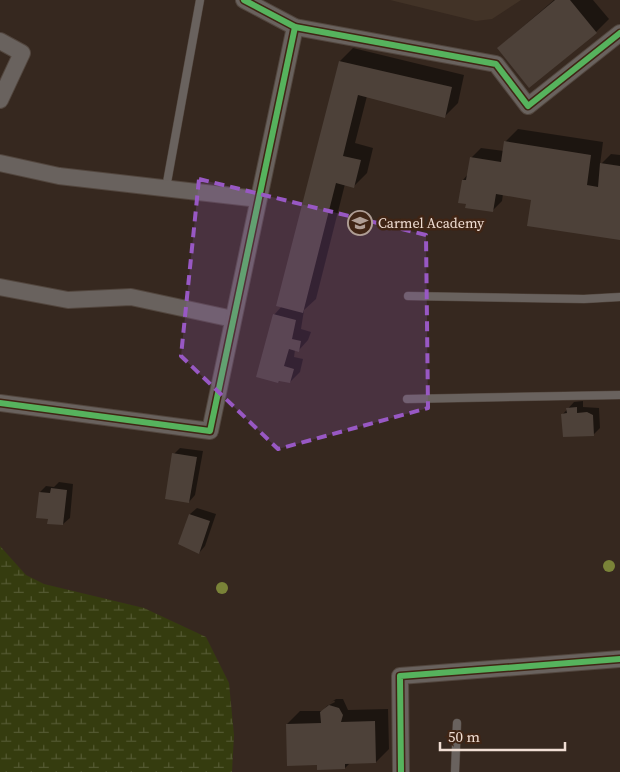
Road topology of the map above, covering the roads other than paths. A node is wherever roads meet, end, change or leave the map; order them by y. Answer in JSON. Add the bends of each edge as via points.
{"nodes":[{"id":1,"x":200,"y":0,"type":"edge"},
{"id":2,"x":244,"y":0,"type":"edge"},
{"id":3,"x":295,"y":27,"type":"junction"},
{"id":4,"x":620,"y":33,"type":"edge"},
{"id":5,"x":0,"y":41,"type":"edge"},
{"id":6,"x":0,"y":100,"type":"edge"},
{"id":7,"x":0,"y":164,"type":"edge"},
{"id":8,"x":166,"y":188,"type":"junction"},
{"id":9,"x":258,"y":199,"type":"junction"},
{"id":10,"x":0,"y":287,"type":"edge"},
{"id":11,"x":408,"y":296,"type":"dead end"},
{"id":12,"x":620,"y":297,"type":"edge"},
{"id":13,"x":233,"y":319,"type":"junction"},
{"id":14,"x":620,"y":395,"type":"edge"},
{"id":15,"x":407,"y":398,"type":"dead end"},
{"id":16,"x":0,"y":403,"type":"edge"},
{"id":17,"x":620,"y":659,"type":"edge"},
{"id":18,"x":456,"y":722,"type":"dead end"},
{"id":19,"x":401,"y":772,"type":"edge"},
{"id":20,"x":456,"y":772,"type":"edge"}],
"edges":[{"from":1,"to":8,"type":"lane"},
{"from":2,"to":3,"type":"street"},
{"from":3,"to":4,"type":"street","via":[[496,64],[528,106]]},
{"from":3,"to":9,"type":"street"},
{"from":5,"to":6,"type":"street","via":[[22,53]]},
{"from":7,"to":8,"type":"street","via":[[59,176]]},
{"from":8,"to":9,"type":"street"},
{"from":9,"to":13,"type":"street"},
{"from":10,"to":13,"type":"street","via":[[68,300],[131,298]]},
{"from":11,"to":12,"type":"lane"},
{"from":13,"to":16,"type":"street","via":[[210,431]]},
{"from":14,"to":15,"type":"lane"},
{"from":17,"to":19,"type":"street","via":[[400,676]]},
{"from":18,"to":20,"type":"lane"}]}
